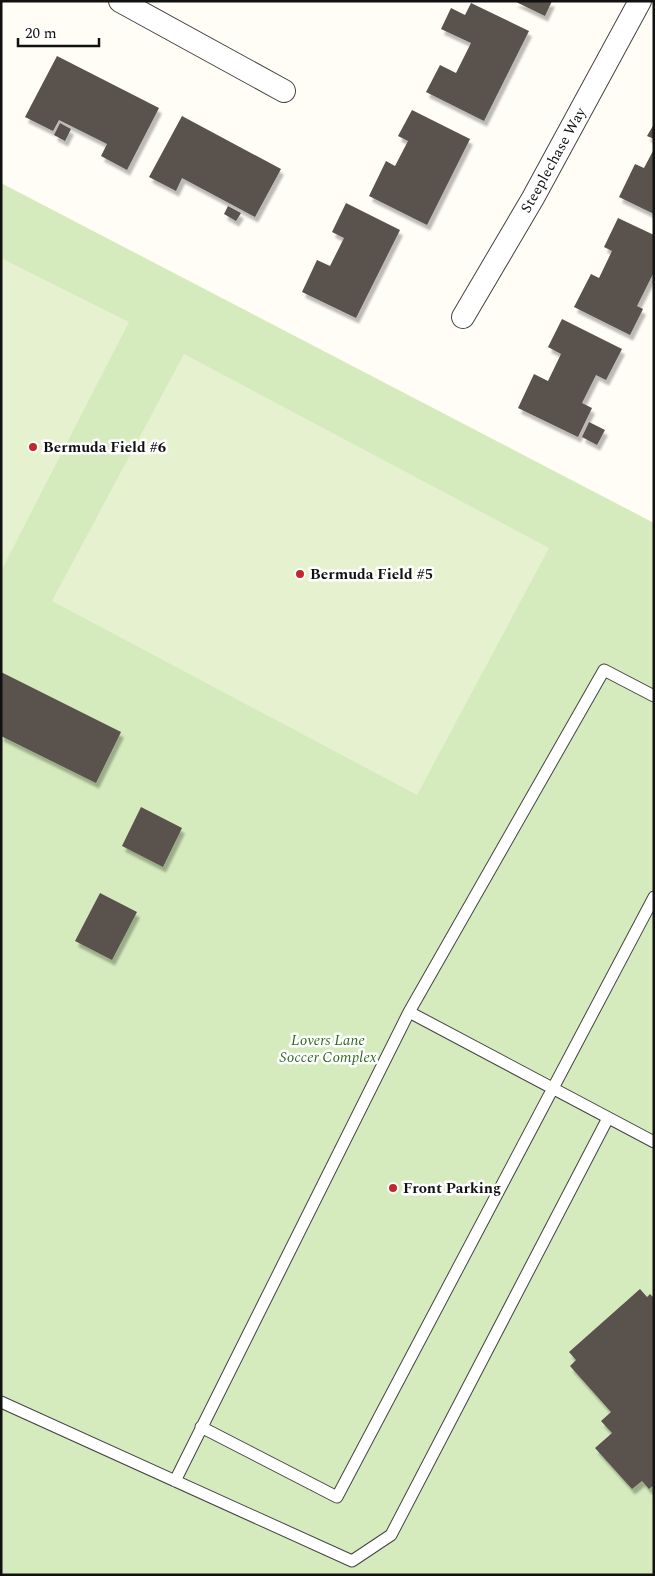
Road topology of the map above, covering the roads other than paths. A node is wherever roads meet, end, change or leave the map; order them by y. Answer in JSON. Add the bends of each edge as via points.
{"nodes":[{"id":1,"x":120,"y":1,"type":"edge"},
{"id":2,"x":640,"y":1,"type":"edge"},
{"id":3,"x":284,"y":91,"type":"dead end"},
{"id":4,"x":463,"y":317,"type":"dead end"},
{"id":5,"x":654,"y":696,"type":"edge"},
{"id":6,"x":654,"y":898,"type":"edge"},
{"id":7,"x":409,"y":1012,"type":"junction"},
{"id":8,"x":554,"y":1089,"type":"junction"},
{"id":9,"x":608,"y":1118,"type":"junction"},
{"id":10,"x":654,"y":1142,"type":"edge"},
{"id":11,"x":1,"y":1402,"type":"edge"},
{"id":12,"x":202,"y":1427,"type":"junction"},
{"id":13,"x":175,"y":1481,"type":"junction"}],
"edges":[{"from":1,"to":3,"type":"street"},
{"from":2,"to":4,"type":"street","name":"Steeplechase Way","via":[[533,198]]},
{"from":5,"to":7,"type":"lane","via":[[604,670]]},
{"from":6,"to":8,"type":"lane"},
{"from":7,"to":8,"type":"lane"},
{"from":7,"to":12,"type":"lane"},
{"from":8,"to":9,"type":"lane"},
{"from":8,"to":12,"type":"lane","via":[[337,1497]]},
{"from":9,"to":10,"type":"lane"},
{"from":9,"to":13,"type":"lane","via":[[391,1535],[352,1562]]},
{"from":11,"to":13,"type":"lane"},
{"from":12,"to":13,"type":"lane"}]}
